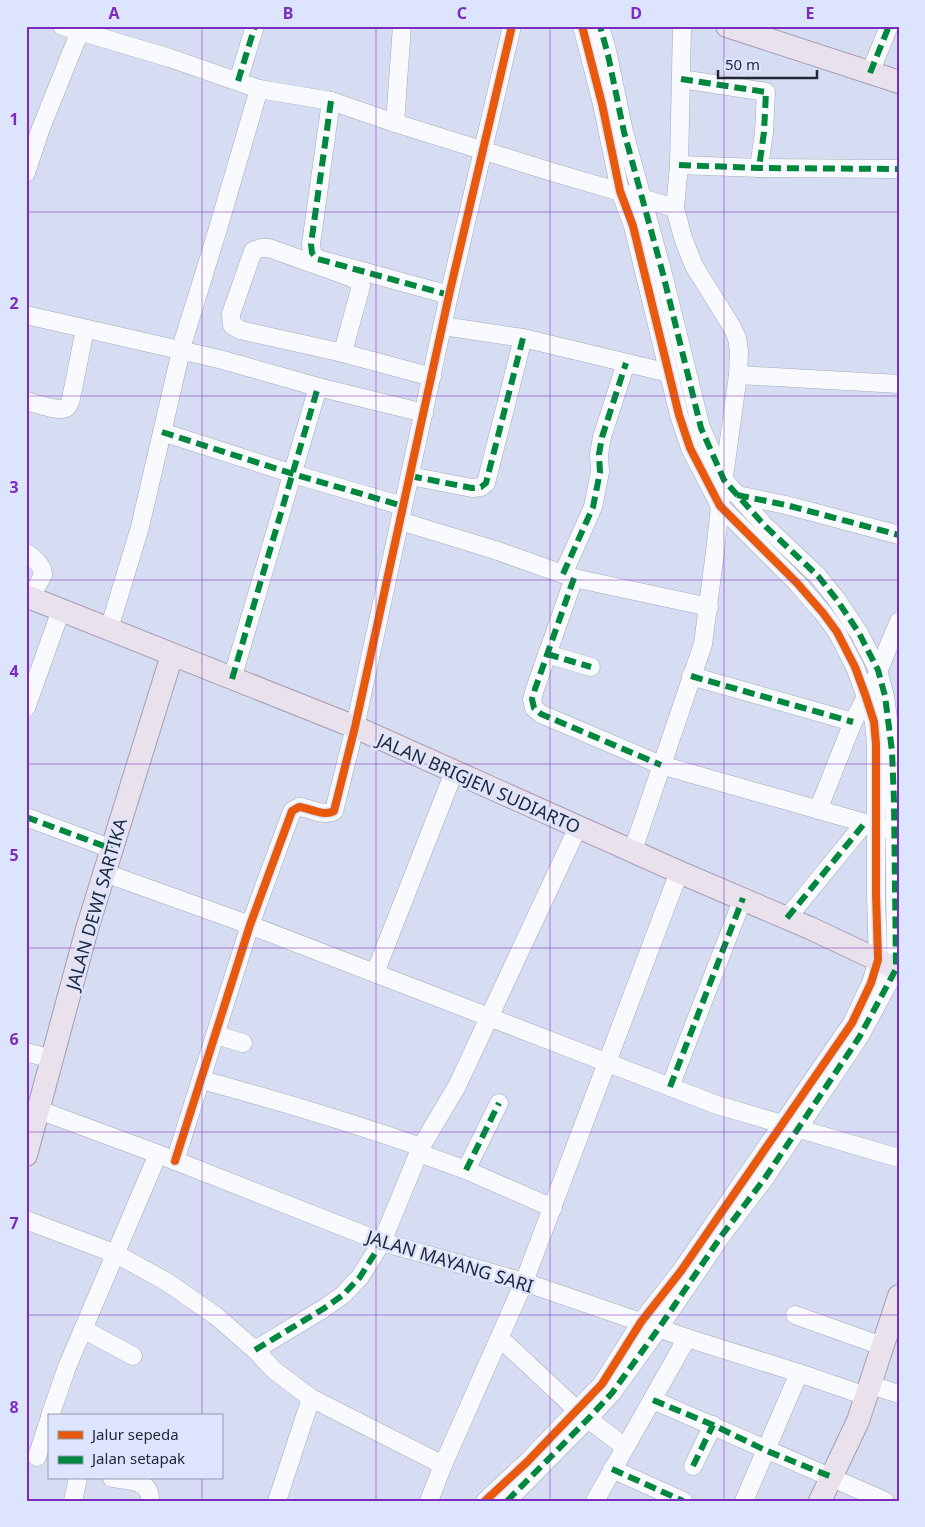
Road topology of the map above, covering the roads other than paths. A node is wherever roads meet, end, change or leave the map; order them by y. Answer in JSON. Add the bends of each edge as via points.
{"nodes":[{"id":1,"x":62,"y":26,"type":"edge"},
{"id":2,"x":256,"y":26,"type":"edge"},
{"id":3,"x":402,"y":26,"type":"edge"},
{"id":4,"x":512,"y":26,"type":"edge"},
{"id":5,"x":582,"y":26,"type":"edge"},
{"id":6,"x":600,"y":26,"type":"edge"},
{"id":7,"x":682,"y":26,"type":"edge"},
{"id":8,"x":727,"y":26,"type":"edge"},
{"id":9,"x":889,"y":26,"type":"edge"},
{"id":10,"x":81,"y":29,"type":"edge"},
{"id":11,"x":870,"y":73,"type":"junction"},
{"id":12,"x":681,"y":79,"type":"junction"},
{"id":13,"x":238,"y":81,"type":"junction"},
{"id":14,"x":899,"y":82,"type":"edge"},
{"id":15,"x":259,"y":89,"type":"junction"},
{"id":16,"x":331,"y":101,"type":"junction"},
{"id":17,"x":395,"y":123,"type":"junction"},
{"id":18,"x":34,"y":127,"type":"edge"},
{"id":19,"x":484,"y":150,"type":"junction"},
{"id":20,"x":679,"y":165,"type":"junction"},
{"id":21,"x":759,"y":168,"type":"junction"},
{"id":22,"x":899,"y":169,"type":"edge"},
{"id":23,"x":26,"y":173,"type":"edge"},
{"id":24,"x":631,"y":195,"type":"junction"},
{"id":25,"x":675,"y":208,"type":"junction"},
{"id":26,"x":449,"y":295,"type":"junction"},
{"id":27,"x":26,"y":315,"type":"edge"},
{"id":28,"x":443,"y":326,"type":"junction"},
{"id":29,"x":86,"y":329,"type":"junction"},
{"id":30,"x":523,"y":338,"type":"junction"},
{"id":31,"x":344,"y":348,"type":"dead end"},
{"id":32,"x":182,"y":352,"type":"junction"},
{"id":33,"x":626,"y":363,"type":"junction"},
{"id":34,"x":669,"y":373,"type":"junction"},
{"id":35,"x":738,"y":375,"type":"junction"},
{"id":36,"x":432,"y":377,"type":"junction"},
{"id":37,"x":899,"y":384,"type":"edge"},
{"id":38,"x":318,"y":387,"type":"junction"},
{"id":39,"x":26,"y":400,"type":"edge"},
{"id":40,"x":424,"y":413,"type":"junction"},
{"id":41,"x":162,"y":432,"type":"junction"},
{"id":42,"x":293,"y":474,"type":"junction"},
{"id":43,"x":410,"y":476,"type":"junction"},
{"id":44,"x":725,"y":493,"type":"junction"},
{"id":45,"x":401,"y":513,"type":"junction"},
{"id":46,"x":899,"y":535,"type":"edge"},
{"id":47,"x":26,"y":553,"type":"edge"},
{"id":48,"x":568,"y":576,"type":"junction"},
{"id":49,"x":29,"y":596,"type":"edge"},
{"id":50,"x":708,"y":607,"type":"junction"},
{"id":51,"x":61,"y":610,"type":"junction"},
{"id":52,"x":109,"y":629,"type":"junction"},
{"id":53,"x":896,"y":632,"type":"edge"},
{"id":54,"x":547,"y":654,"type":"junction"},
{"id":55,"x":172,"y":655,"type":"junction"},
{"id":56,"x":591,"y":667,"type":"dead end"},
{"id":57,"x":691,"y":676,"type":"junction"},
{"id":58,"x":232,"y":679,"type":"junction"},
{"id":59,"x":872,"y":685,"type":"junction"},
{"id":60,"x":26,"y":708,"type":"edge"},
{"id":61,"x":853,"y":722,"type":"junction"},
{"id":62,"x":354,"y":727,"type":"junction"},
{"id":63,"x":661,"y":765,"type":"junction"},
{"id":64,"x":454,"y":772,"type":"junction"},
{"id":65,"x":818,"y":810,"type":"junction"},
{"id":66,"x":26,"y":817,"type":"edge"},
{"id":67,"x":578,"y":827,"type":"junction"},
{"id":68,"x":884,"y":829,"type":"edge"},
{"id":69,"x":112,"y":849,"type":"junction"},
{"id":70,"x":633,"y":850,"type":"junction"},
{"id":71,"x":679,"y":872,"type":"junction"},
{"id":72,"x":105,"y":873,"type":"junction"},
{"id":73,"x":743,"y":898,"type":"junction"},
{"id":74,"x":787,"y":918,"type":"junction"},
{"id":75,"x":250,"y":925,"type":"junction"},
{"id":76,"x":889,"y":966,"type":"edge"},
{"id":77,"x":375,"y":973,"type":"junction"},
{"id":78,"x":489,"y":1017,"type":"junction"},
{"id":79,"x":216,"y":1034,"type":"junction"},
{"id":80,"x":243,"y":1043,"type":"dead end"},
{"id":81,"x":26,"y":1052,"type":"edge"},
{"id":82,"x":52,"y":1059,"type":"junction"},
{"id":83,"x":607,"y":1062,"type":"junction"},
{"id":84,"x":202,"y":1080,"type":"junction"},
{"id":85,"x":670,"y":1087,"type":"junction"},
{"id":86,"x":499,"y":1103,"type":"dead end"},
{"id":87,"x":38,"y":1110,"type":"junction"},
{"id":88,"x":790,"y":1126,"type":"junction"},
{"id":89,"x":420,"y":1150,"type":"junction"},
{"id":90,"x":27,"y":1152,"type":"edge"},
{"id":91,"x":158,"y":1154,"type":"junction"},
{"id":92,"x":899,"y":1158,"type":"edge"},
{"id":93,"x":175,"y":1162,"type":"junction"},
{"id":94,"x":466,"y":1170,"type":"junction"},
{"id":95,"x":553,"y":1208,"type":"junction"},
{"id":96,"x":26,"y":1220,"type":"edge"},
{"id":97,"x":382,"y":1242,"type":"junction"},
{"id":98,"x":116,"y":1254,"type":"junction"},
{"id":99,"x":524,"y":1282,"type":"junction"},
{"id":100,"x":899,"y":1296,"type":"edge"},
{"id":101,"x":795,"y":1315,"type":"dead end"},
{"id":102,"x":651,"y":1326,"type":"junction"},
{"id":103,"x":83,"y":1330,"type":"junction"},
{"id":104,"x":500,"y":1338,"type":"junction"},
{"id":105,"x":687,"y":1338,"type":"junction"},
{"id":106,"x":882,"y":1346,"type":"junction"},
{"id":107,"x":255,"y":1350,"type":"junction"},
{"id":108,"x":133,"y":1356,"type":"dead end"},
{"id":109,"x":799,"y":1373,"type":"junction"},
{"id":110,"x":868,"y":1391,"type":"junction"},
{"id":111,"x":899,"y":1394,"type":"edge"},
{"id":112,"x":311,"y":1398,"type":"junction"},
{"id":113,"x":653,"y":1400,"type":"junction"},
{"id":114,"x":51,"y":1414,"type":"edge"},
{"id":115,"x":583,"y":1415,"type":"junction"},
{"id":116,"x":48,"y":1423,"type":"edge"},
{"id":117,"x":713,"y":1425,"type":"junction"},
{"id":118,"x":625,"y":1447,"type":"junction"},
{"id":119,"x":767,"y":1451,"type":"junction"},
{"id":120,"x":37,"y":1457,"type":"edge"},
{"id":121,"x":442,"y":1465,"type":"junction"},
{"id":122,"x":693,"y":1466,"type":"dead end"},
{"id":123,"x":612,"y":1469,"type":"junction"},
{"id":124,"x":832,"y":1477,"type":"junction"},
{"id":125,"x":78,"y":1480,"type":"edge"},
{"id":126,"x":123,"y":1480,"type":"edge"},
{"id":127,"x":74,"y":1501,"type":"edge"},
{"id":128,"x":150,"y":1501,"type":"edge"},
{"id":129,"x":277,"y":1501,"type":"edge"},
{"id":130,"x":429,"y":1501,"type":"edge"},
{"id":131,"x":485,"y":1501,"type":"edge"},
{"id":132,"x":507,"y":1501,"type":"edge"},
{"id":133,"x":595,"y":1501,"type":"edge"},
{"id":134,"x":683,"y":1501,"type":"edge"},
{"id":135,"x":744,"y":1501,"type":"edge"},
{"id":136,"x":820,"y":1501,"type":"edge"},
{"id":137,"x":884,"y":1501,"type":"edge"}],
"edges":[{"from":1,"to":10,"type":"street"},
{"from":2,"to":13,"type":"street"},
{"from":3,"to":17,"type":"street"},
{"from":4,"to":19,"type":"street"},
{"from":5,"to":24,"type":"street","via":[[602,104]]},
{"from":6,"to":24,"type":"street","via":[[624,132]]},
{"from":7,"to":12,"type":"street"},
{"from":8,"to":11,"type":"main road"},
{"from":9,"to":11,"type":"street"},
{"from":10,"to":13,"type":"street"},
{"from":10,"to":18,"type":"street"},
{"from":11,"to":14,"type":"main road"},
{"from":12,"to":20,"type":"street"},
{"from":12,"to":21,"type":"street","via":[[766,92]]},
{"from":13,"to":15,"type":"street"},
{"from":15,"to":16,"type":"street"},
{"from":15,"to":32,"type":"street"},
{"from":16,"to":17,"type":"street"},
{"from":16,"to":26,"type":"street","via":[[312,253],[318,259]]},
{"from":17,"to":19,"type":"street"},
{"from":18,"to":23,"type":"street"},
{"from":19,"to":24,"type":"street"},
{"from":19,"to":26,"type":"street"},
{"from":20,"to":21,"type":"street"},
{"from":20,"to":25,"type":"street"},
{"from":21,"to":22,"type":"street"},
{"from":24,"to":25,"type":"street"},
{"from":24,"to":34,"type":"street","via":[[633,226]]},
{"from":24,"to":44,"type":"street","via":[[663,274],[701,428]]},
{"from":25,"to":35,"type":"street","via":[[694,266],[737,338]]},
{"from":26,"to":28,"type":"street"},
{"from":27,"to":29,"type":"street"},
{"from":28,"to":30,"type":"street"},
{"from":28,"to":36,"type":"street"},
{"from":29,"to":32,"type":"street"},
{"from":29,"to":39,"type":"street","via":[[67,408],[60,410]]},
{"from":30,"to":33,"type":"street"},
{"from":30,"to":43,"type":"street","via":[[486,483],[472,488]]},
{"from":31,"to":36,"type":"street","via":[[361,286],[358,282],[269,248],[253,251],[231,314],[232,325],[240,330]]},
{"from":32,"to":38,"type":"street"},
{"from":32,"to":41,"type":"street"},
{"from":33,"to":34,"type":"street"},
{"from":33,"to":48,"type":"street","via":[[602,437],[593,507]]},
{"from":34,"to":44,"type":"street","via":[[690,448]]},
{"from":35,"to":37,"type":"street"},
{"from":35,"to":44,"type":"street"},
{"from":36,"to":40,"type":"street"},
{"from":38,"to":40,"type":"street"},
{"from":38,"to":42,"type":"street"},
{"from":40,"to":43,"type":"street"},
{"from":41,"to":42,"type":"street"},
{"from":41,"to":52,"type":"street","via":[[138,535]]},
{"from":42,"to":45,"type":"street"},
{"from":42,"to":58,"type":"street"},
{"from":43,"to":45,"type":"street"},
{"from":44,"to":46,"type":"street"},
{"from":44,"to":50,"type":"street"},
{"from":44,"to":59,"type":"street","via":[[823,613],[855,667]]},
{"from":44,"to":59,"type":"street","via":[[818,576],[837,600],[859,633]]},
{"from":45,"to":48,"type":"street"},
{"from":45,"to":62,"type":"street"},
{"from":47,"to":49,"type":"street","via":[[43,572]]},
{"from":48,"to":50,"type":"street"},
{"from":48,"to":54,"type":"street"},
{"from":49,"to":51,"type":"main road","name":"JALAN BRIGJEN SUDIARTO"},
{"from":50,"to":57,"type":"street","via":[[703,644]]},
{"from":51,"to":52,"type":"main road","name":"JALAN BRIGJEN SUDIARTO"},
{"from":51,"to":60,"type":"street"},
{"from":52,"to":55,"type":"main road","name":"JALAN BRIGJEN SUDIARTO"},
{"from":53,"to":59,"type":"street"},
{"from":54,"to":56,"type":"street"},
{"from":54,"to":63,"type":"street","via":[[532,699],[534,708]]},
{"from":55,"to":58,"type":"main road","name":"JALAN BRIGJEN SUDIARTO"},
{"from":55,"to":69,"type":"main road","name":"JALAN DEWI SARTIKA"},
{"from":57,"to":61,"type":"street"},
{"from":57,"to":63,"type":"street"},
{"from":58,"to":62,"type":"main road","name":"JALAN BRIGJEN SUDIARTO"},
{"from":59,"to":61,"type":"street"},
{"from":59,"to":68,"type":"street"},
{"from":59,"to":68,"type":"street","via":[[885,696],[889,723]]},
{"from":61,"to":65,"type":"street"},
{"from":62,"to":64,"type":"main road","name":"JALAN BRIGJEN SUDIARTO"},
{"from":62,"to":75,"type":"street","via":[[334,811],[325,814],[299,807],[292,811]]},
{"from":63,"to":65,"type":"street"},
{"from":63,"to":70,"type":"street"},
{"from":64,"to":67,"type":"main road","name":"JALAN BRIGJEN SUDIARTO"},
{"from":64,"to":77,"type":"street"},
{"from":65,"to":68,"type":"street"},
{"from":66,"to":69,"type":"street"},
{"from":67,"to":70,"type":"main road","name":"JALAN BRIGJEN SUDIARTO"},
{"from":67,"to":78,"type":"street"},
{"from":68,"to":74,"type":"street"},
{"from":68,"to":76,"type":"street","via":[[876,894]]},
{"from":69,"to":72,"type":"main road","name":"JALAN DEWI SARTIKA"},
{"from":70,"to":71,"type":"main road","name":"JALAN BRIGJEN SUDIARTO"},
{"from":71,"to":73,"type":"main road","name":"JALAN BRIGJEN SUDIARTO"},
{"from":71,"to":83,"type":"street"},
{"from":72,"to":75,"type":"street"},
{"from":72,"to":82,"type":"main road","name":"JALAN DEWI SARTIKA"},
{"from":73,"to":74,"type":"main road","name":"JALAN BRIGJEN SUDIARTO"},
{"from":73,"to":85,"type":"street"},
{"from":74,"to":76,"type":"main road","name":"JALAN BRIGJEN SUDIARTO"},
{"from":75,"to":77,"type":"street"},
{"from":75,"to":79,"type":"street"},
{"from":76,"to":88,"type":"street","via":[[871,983],[852,1023]]},
{"from":77,"to":78,"type":"street"},
{"from":78,"to":83,"type":"street"},
{"from":78,"to":89,"type":"street","via":[[457,1086]]},
{"from":79,"to":80,"type":"street"},
{"from":79,"to":84,"type":"street"},
{"from":81,"to":82,"type":"street"},
{"from":82,"to":87,"type":"main road","name":"JALAN DEWI SARTIKA"},
{"from":83,"to":85,"type":"street"},
{"from":83,"to":95,"type":"street"},
{"from":84,"to":89,"type":"street","via":[[322,1114]]},
{"from":84,"to":93,"type":"street"},
{"from":85,"to":88,"type":"street","via":[[717,1105]]},
{"from":86,"to":94,"type":"street"},
{"from":87,"to":90,"type":"main road","name":"JALAN DEWI SARTIKA"},
{"from":87,"to":91,"type":"street","name":"JALAN MAYANG SARI"},
{"from":88,"to":92,"type":"street"},
{"from":88,"to":102,"type":"street","via":[[680,1271]]},
{"from":89,"to":94,"type":"street"},
{"from":89,"to":97,"type":"street"},
{"from":91,"to":93,"type":"street","name":"JALAN MAYANG SARI"},
{"from":91,"to":98,"type":"street"},
{"from":93,"to":97,"type":"street","name":"JALAN MAYANG SARI"},
{"from":94,"to":95,"type":"street"},
{"from":95,"to":99,"type":"street"},
{"from":96,"to":98,"type":"street"},
{"from":97,"to":99,"type":"street","name":"JALAN MAYANG SARI"},
{"from":97,"to":107,"type":"street","via":[[360,1277],[343,1294]]},
{"from":98,"to":103,"type":"street"},
{"from":98,"to":107,"type":"street","via":[[183,1292]]},
{"from":99,"to":102,"type":"street","name":"JALAN MAYANG SARI"},
{"from":99,"to":104,"type":"street"},
{"from":100,"to":106,"type":"main road"},
{"from":101,"to":106,"type":"street"},
{"from":102,"to":105,"type":"street","name":"JALAN MAYANG SARI"},
{"from":102,"to":115,"type":"street","via":[[602,1384]]},
{"from":103,"to":108,"type":"street"},
{"from":103,"to":114,"type":"street"},
{"from":104,"to":115,"type":"street"},
{"from":104,"to":121,"type":"street"},
{"from":105,"to":109,"type":"street","name":"JALAN MAYANG SARI"},
{"from":105,"to":113,"type":"street"},
{"from":106,"to":110,"type":"main road"},
{"from":107,"to":112,"type":"street","via":[[275,1371]]},
{"from":109,"to":110,"type":"street","name":"JALAN MAYANG SARI"},
{"from":109,"to":119,"type":"street"},
{"from":110,"to":111,"type":"street","name":"JALAN MAYANG SARI"},
{"from":110,"to":124,"type":"main road"},
{"from":112,"to":121,"type":"street"},
{"from":112,"to":129,"type":"street"},
{"from":113,"to":117,"type":"street"},
{"from":113,"to":118,"type":"street"},
{"from":115,"to":118,"type":"street"},
{"from":115,"to":131,"type":"street"},
{"from":115,"to":132,"type":"street"},
{"from":116,"to":120,"type":"street"},
{"from":117,"to":119,"type":"street"},
{"from":117,"to":122,"type":"street"},
{"from":118,"to":123,"type":"street"},
{"from":119,"to":124,"type":"street"},
{"from":119,"to":135,"type":"street"},
{"from":121,"to":130,"type":"street"},
{"from":123,"to":133,"type":"street"},
{"from":123,"to":134,"type":"street"},
{"from":124,"to":136,"type":"main road"},
{"from":124,"to":137,"type":"street"},
{"from":125,"to":127,"type":"street"},
{"from":126,"to":128,"type":"street","via":[[148,1487]]}]}
